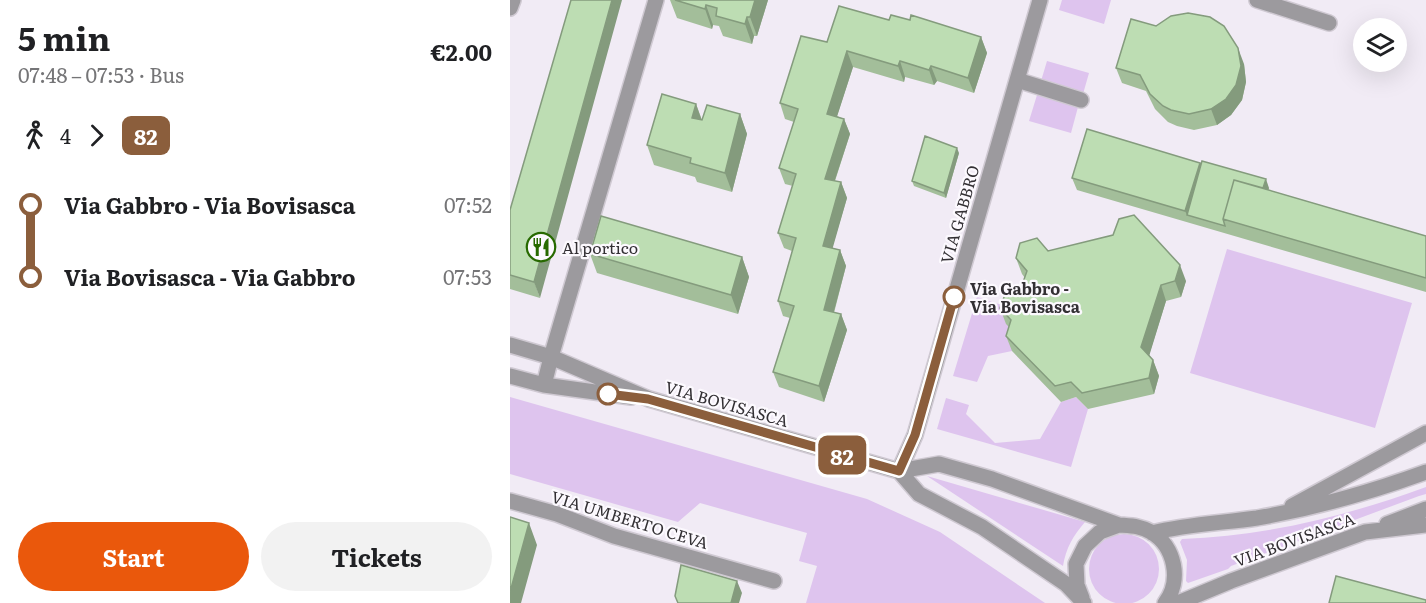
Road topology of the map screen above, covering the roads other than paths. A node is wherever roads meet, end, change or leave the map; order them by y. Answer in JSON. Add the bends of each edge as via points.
{"nodes":[{"id":1,"x":513,"y":0,"type":"edge"},
{"id":2,"x":656,"y":0,"type":"edge"},
{"id":3,"x":1041,"y":0,"type":"edge"},
{"id":4,"x":1257,"y":0,"type":"edge"},
{"id":5,"x":510,"y":9,"type":"edge"},
{"id":6,"x":1329,"y":23,"type":"dead end"},
{"id":7,"x":1017,"y":80,"type":"junction"},
{"id":8,"x":1081,"y":100,"type":"dead end"},
{"id":9,"x":510,"y":345,"type":"edge"},
{"id":10,"x":551,"y":357,"type":"junction"},
{"id":11,"x":510,"y":376,"type":"edge"},
{"id":12,"x":544,"y":385,"type":"junction"},
{"id":13,"x":648,"y":399,"type":"junction"},
{"id":14,"x":1426,"y":433,"type":"edge"},
{"id":15,"x":899,"y":471,"type":"junction"},
{"id":16,"x":1426,"y":472,"type":"edge"},
{"id":17,"x":510,"y":501,"type":"edge"},
{"id":18,"x":1426,"y":509,"type":"edge"},
{"id":19,"x":1277,"y":514,"type":"junction"},
{"id":20,"x":1119,"y":525,"type":"junction"},
{"id":21,"x":1426,"y":525,"type":"edge"},
{"id":22,"x":1365,"y":532,"type":"junction"},
{"id":23,"x":1152,"y":533,"type":"junction"},
{"id":24,"x":774,"y":581,"type":"dead end"},
{"id":25,"x":1084,"y":603,"type":"edge"},
{"id":26,"x":1165,"y":603,"type":"edge"},
{"id":27,"x":1178,"y":603,"type":"edge"}],
"edges":[{"from":1,"to":5,"type":"street"},
{"from":2,"to":10,"type":"street"},
{"from":3,"to":7,"type":"street","name":"VIA GABBRO"},
{"from":4,"to":6,"type":"street"},
{"from":7,"to":8,"type":"street"},
{"from":7,"to":15,"type":"street","name":"VIA GABBRO","via":[[915,435]]},
{"from":9,"to":10,"type":"street","name":"VIA BOVISASCA"},
{"from":10,"to":12,"type":"street"},
{"from":10,"to":13,"type":"street","name":"VIA BOVISASCA"},
{"from":11,"to":12,"type":"street","name":"VIA BOVISASCA"},
{"from":12,"to":13,"type":"street","name":"VIA BOVISASCA"},
{"from":13,"to":15,"type":"street","name":"VIA BOVISASCA"},
{"from":14,"to":19,"type":"street"},
{"from":15,"to":20,"type":"street","name":"VIA BOVISASCA","via":[[939,464]]},
{"from":15,"to":25,"type":"street","via":[[919,494],[982,527],[1066,584]]},
{"from":16,"to":19,"type":"street","name":"VIA BOVISASCA","via":[[1349,497]]},
{"from":17,"to":24,"type":"street","name":"VIA UMBERTO CEVA","via":[[614,536]]},
{"from":18,"to":22,"type":"street"},
{"from":19,"to":23,"type":"street","name":"VIA BOVISASCA"},
{"from":20,"to":23,"type":"street","name":"VIA BOVISASCA","via":[[1136,526]]},
{"from":20,"to":25,"type":"street","via":[[1100,532],[1085,546],[1077,564],[1077,585]]},
{"from":21,"to":22,"type":"street","name":"VIA BOVISASCA"},
{"from":22,"to":27,"type":"street","name":"VIA BOVISASCA"},
{"from":23,"to":26,"type":"street","via":[[1167,549],[1175,570],[1174,585]]}]}
